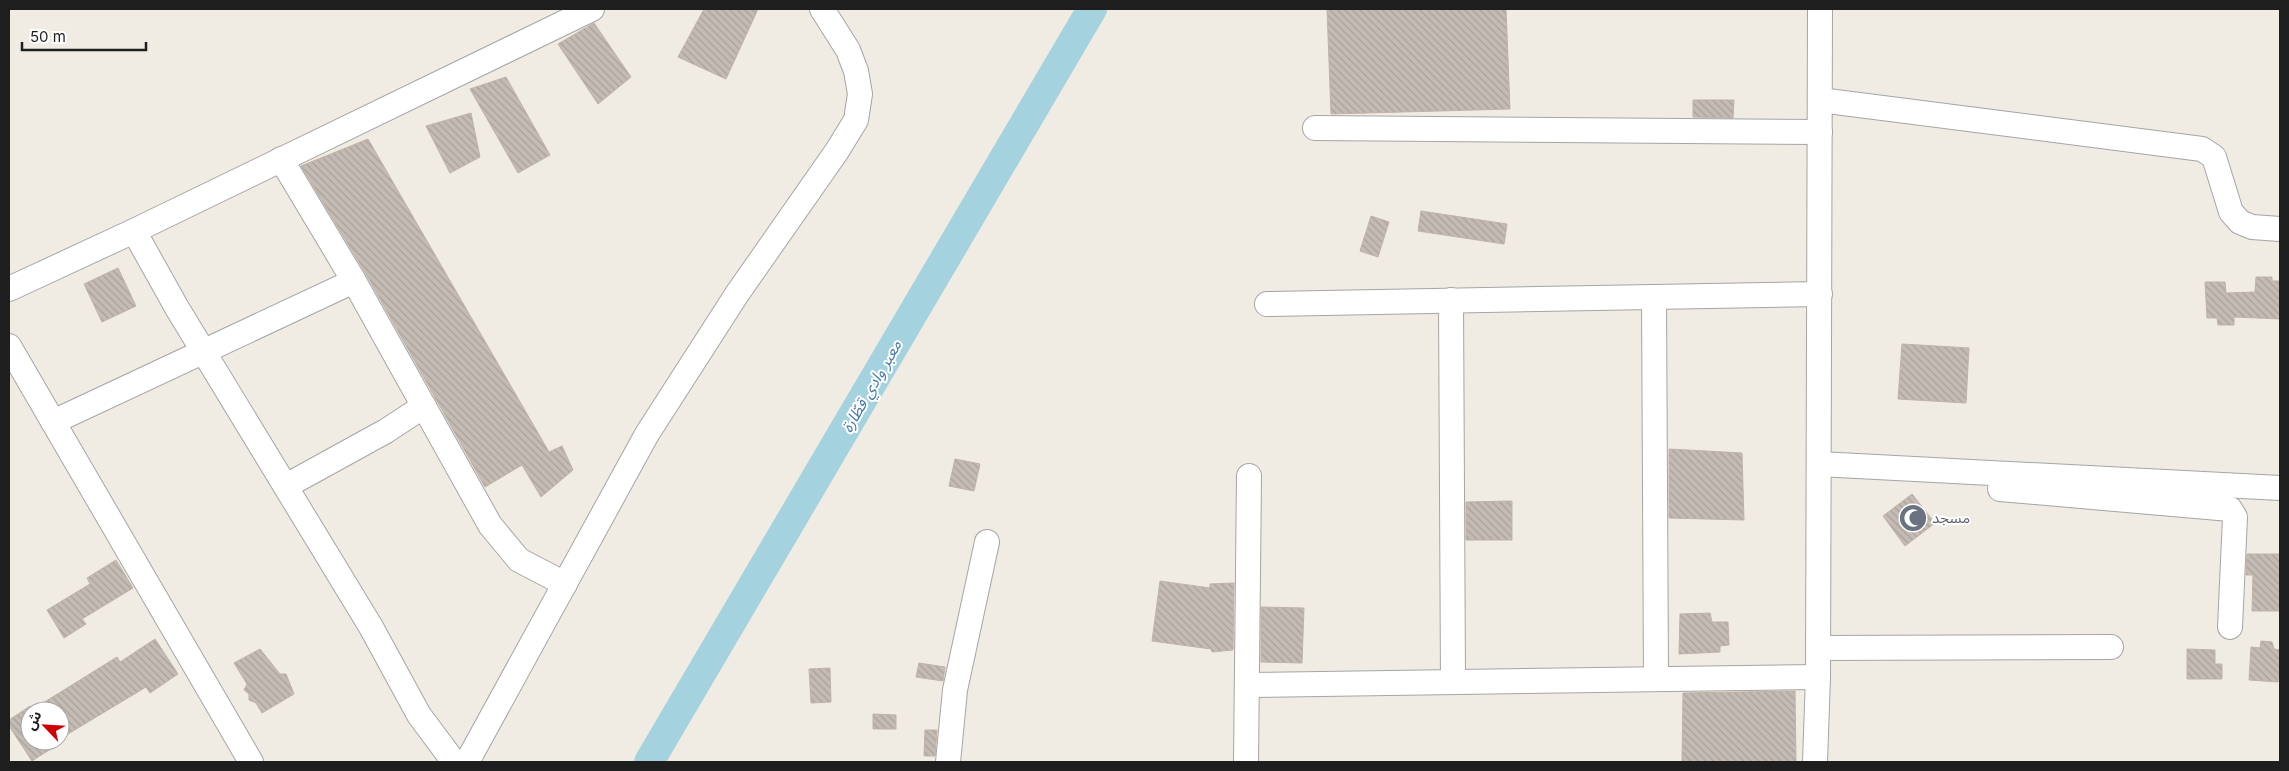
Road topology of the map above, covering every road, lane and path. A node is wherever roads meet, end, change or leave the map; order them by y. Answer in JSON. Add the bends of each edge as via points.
{"nodes":[{"id":1,"x":592,"y":9,"type":"edge"},
{"id":2,"x":822,"y":9,"type":"edge"},
{"id":3,"x":1820,"y":9,"type":"edge"},
{"id":4,"x":1820,"y":100,"type":"junction"},
{"id":5,"x":1315,"y":128,"type":"dead end"},
{"id":6,"x":1820,"y":132,"type":"junction"},
{"id":7,"x":281,"y":159,"type":"junction"},
{"id":8,"x":2280,"y":229,"type":"edge"},
{"id":9,"x":134,"y":231,"type":"junction"},
{"id":10,"x":354,"y":281,"type":"junction"},
{"id":11,"x":9,"y":289,"type":"edge"},
{"id":12,"x":1820,"y":294,"type":"junction"},
{"id":13,"x":1654,"y":297,"type":"junction"},
{"id":14,"x":1451,"y":300,"type":"junction"},
{"id":15,"x":1267,"y":304,"type":"dead end"},
{"id":16,"x":9,"y":346,"type":"edge"},
{"id":17,"x":206,"y":352,"type":"junction"},
{"id":18,"x":424,"y":406,"type":"junction"},
{"id":19,"x":53,"y":422,"type":"junction"},
{"id":20,"x":1818,"y":464,"type":"junction"},
{"id":21,"x":1912,"y":469,"type":"junction"},
{"id":22,"x":1249,"y":476,"type":"dead end"},
{"id":23,"x":286,"y":486,"type":"junction"},
{"id":24,"x":2280,"y":488,"type":"edge"},
{"id":25,"x":987,"y":542,"type":"dead end"},
{"id":26,"x":566,"y":584,"type":"junction"},
{"id":27,"x":2230,"y":628,"type":"dead end"},
{"id":28,"x":2111,"y":647,"type":"dead end"},
{"id":29,"x":1818,"y":648,"type":"junction"},
{"id":30,"x":1818,"y":677,"type":"junction"},
{"id":31,"x":1656,"y":679,"type":"junction"},
{"id":32,"x":1453,"y":682,"type":"junction"},
{"id":33,"x":1247,"y":685,"type":"junction"},
{"id":34,"x":251,"y":762,"type":"edge"},
{"id":35,"x":454,"y":762,"type":"edge"},
{"id":36,"x":467,"y":762,"type":"edge"},
{"id":37,"x":948,"y":762,"type":"edge"},
{"id":38,"x":1246,"y":762,"type":"edge"},
{"id":39,"x":1815,"y":762,"type":"edge"}],
"edges":[{"from":1,"to":7,"type":"street"},
{"from":2,"to":26,"type":"street","via":[[848,50],[856,71],[860,94],[856,120],[737,294],[648,434]]},
{"from":3,"to":4,"type":"street"},
{"from":4,"to":6,"type":"street"},
{"from":4,"to":8,"type":"street","via":[[2202,149],[2214,156],[2231,212],[2240,222],[2252,227]]},
{"from":5,"to":6,"type":"street"},
{"from":6,"to":12,"type":"street"},
{"from":7,"to":9,"type":"street"},
{"from":7,"to":10,"type":"street"},
{"from":9,"to":11,"type":"street"},
{"from":9,"to":17,"type":"street"},
{"from":10,"to":17,"type":"street"},
{"from":10,"to":18,"type":"street"},
{"from":12,"to":13,"type":"street"},
{"from":12,"to":20,"type":"street"},
{"from":13,"to":14,"type":"street"},
{"from":13,"to":31,"type":"street"},
{"from":14,"to":15,"type":"street"},
{"from":14,"to":32,"type":"street"},
{"from":16,"to":19,"type":"street"},
{"from":17,"to":19,"type":"street"},
{"from":17,"to":23,"type":"street"},
{"from":18,"to":23,"type":"street","via":[[386,431]]},
{"from":18,"to":26,"type":"street","via":[[490,525],[508,549],[525,564]]},
{"from":19,"to":34,"type":"street"},
{"from":20,"to":21,"type":"street"},
{"from":20,"to":29,"type":"street"},
{"from":21,"to":24,"type":"street"},
{"from":21,"to":27,"type":"street","via":[[1922,479],[1935,484],[2230,509],[2235,517]]},
{"from":22,"to":33,"type":"street"},
{"from":23,"to":35,"type":"street","via":[[371,627],[419,716]]},
{"from":25,"to":37,"type":"street","via":[[955,690]]},
{"from":26,"to":36,"type":"street"},
{"from":28,"to":29,"type":"street"},
{"from":29,"to":30,"type":"street"},
{"from":30,"to":31,"type":"street"},
{"from":30,"to":39,"type":"street"},
{"from":31,"to":32,"type":"street"},
{"from":32,"to":33,"type":"street"},
{"from":33,"to":38,"type":"street"}]}
